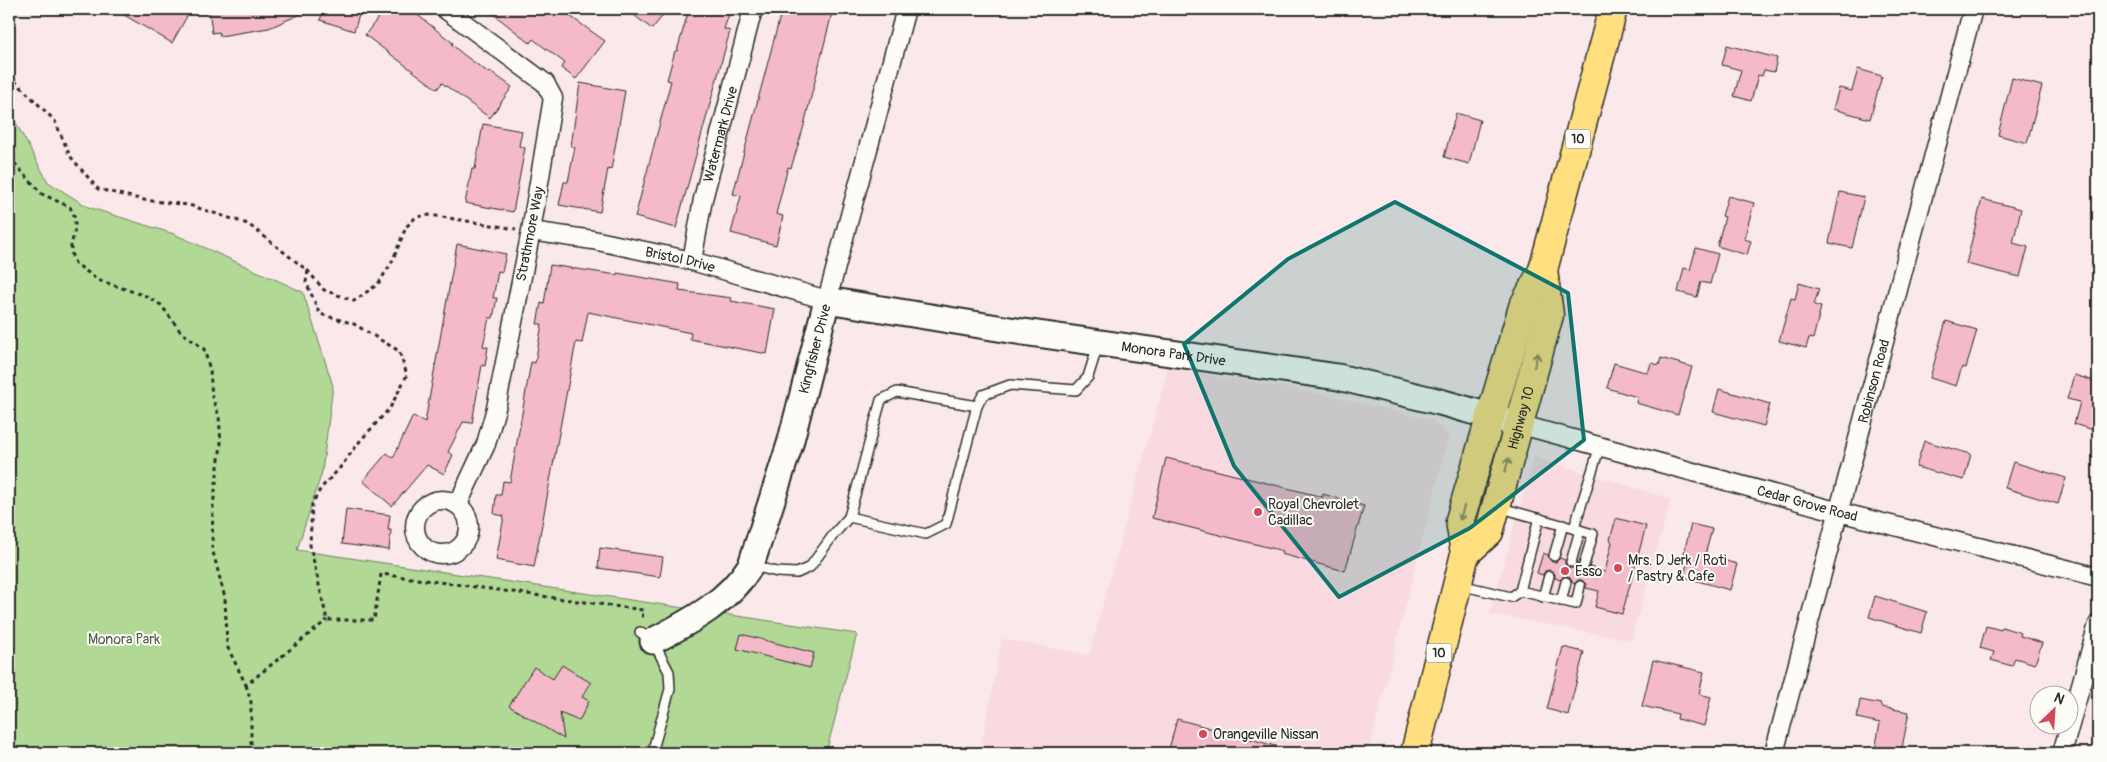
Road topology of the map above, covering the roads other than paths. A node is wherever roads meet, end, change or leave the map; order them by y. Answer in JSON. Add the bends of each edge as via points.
{"nodes":[{"id":1,"x":445,"y":9,"type":"edge"},
{"id":2,"x":752,"y":9,"type":"edge"},
{"id":3,"x":906,"y":9,"type":"edge"},
{"id":4,"x":1614,"y":9,"type":"edge"},
{"id":5,"x":1973,"y":9,"type":"edge"},
{"id":6,"x":531,"y":231,"type":"junction"},
{"id":7,"x":692,"y":261,"type":"junction"},
{"id":8,"x":1544,"y":270,"type":"junction"},
{"id":9,"x":827,"y":300,"type":"junction"},
{"id":10,"x":1098,"y":342,"type":"junction"},
{"id":11,"x":977,"y":406,"type":"junction"},
{"id":12,"x":1490,"y":416,"type":"junction"},
{"id":13,"x":1518,"y":424,"type":"junction"},
{"id":14,"x":1600,"y":446,"type":"junction"},
{"id":15,"x":458,"y":504,"type":"dead end"},
{"id":16,"x":1496,"y":506,"type":"junction"},
{"id":17,"x":1839,"y":512,"type":"junction"},
{"id":18,"x":849,"y":517,"type":"junction"},
{"id":19,"x":1539,"y":518,"type":"junction"},
{"id":20,"x":1562,"y":525,"type":"junction"},
{"id":21,"x":1577,"y":529,"type":"junction"},
{"id":22,"x":1465,"y":554,"type":"junction"},
{"id":23,"x":1554,"y":556,"type":"dead end"},
{"id":24,"x":1571,"y":562,"type":"dead end"},
{"id":25,"x":751,"y":565,"type":"junction"},
{"id":26,"x":1584,"y":565,"type":"dead end"},
{"id":27,"x":1549,"y":576,"type":"dead end"},
{"id":28,"x":2098,"y":578,"type":"edge"},
{"id":29,"x":1566,"y":582,"type":"dead end"},
{"id":30,"x":1457,"y":584,"type":"junction"},
{"id":31,"x":1580,"y":586,"type":"dead end"},
{"id":32,"x":1520,"y":591,"type":"junction"},
{"id":33,"x":1543,"y":597,"type":"junction"},
{"id":34,"x":1561,"y":601,"type":"junction"},
{"id":35,"x":2098,"y":624,"type":"edge"},
{"id":36,"x":646,"y":637,"type":"joint"},
{"id":37,"x":1774,"y":752,"type":"edge"},
{"id":38,"x":652,"y":753,"type":"edge"},
{"id":39,"x":1415,"y":753,"type":"edge"},
{"id":40,"x":2062,"y":753,"type":"edge"}],
"edges":[{"from":1,"to":6,"type":"street","name":"Strathmore Way","via":[[550,89],[553,105]]},
{"from":2,"to":7,"type":"street","name":"Watermark Drive","via":[[703,199]]},
{"from":3,"to":9,"type":"street","name":"Kingfisher Drive"},
{"from":4,"to":8,"type":"highway","name":"Highway 10","number":"10"},
{"from":5,"to":17,"type":"street","name":"Robinson Road"},
{"from":6,"to":7,"type":"street","name":"Bristol Drive","via":[[593,240]]},
{"from":6,"to":15,"type":"street","name":"Strathmore Way","via":[[496,408],[486,444]]},
{"from":7,"to":9,"type":"street","name":"Bristol Drive"},
{"from":8,"to":12,"type":"highway","name":"Highway 10","number":"10","via":[[1522,307]]},
{"from":13,"to":8,"type":"highway","name":"Highway 10","number":"10","one_way":true,"via":[[1550,315]]},
{"from":9,"to":10,"type":"street","name":"Monora Park Drive"},
{"from":9,"to":25,"type":"street","name":"Kingfisher Drive","via":[[790,444]]},
{"from":10,"to":11,"type":"lane","via":[[1088,378],[1076,390],[1010,385],[983,395]]},
{"from":10,"to":12,"type":"street","name":"Monora Park Drive","via":[[1338,378]]},
{"from":11,"to":18,"type":"lane","via":[[897,392],[881,400]]},
{"from":11,"to":18,"type":"lane","via":[[946,524],[926,534]]},
{"from":12,"to":13,"type":"street","name":"Monora Park Drive"},
{"from":12,"to":22,"type":"highway","name":"Highway 10","number":"10","one_way":true,"via":[[1460,520]]},
{"from":13,"to":14,"type":"street","name":"Cedar Grove Road"},
{"from":16,"to":13,"type":"highway","name":"Highway 10","number":"10","one_way":true},
{"from":14,"to":17,"type":"street","name":"Cedar Grove Road"},
{"from":14,"to":21,"type":"lane"},
{"from":16,"to":19,"type":"lane"},
{"from":16,"to":22,"type":"highway","name":"Highway 10","number":"10","via":[[1489,532]]},
{"from":17,"to":28,"type":"street","name":"Cedar Grove Road"},
{"from":17,"to":37,"type":"street","name":"Robinson Road"},
{"from":18,"to":25,"type":"lane","via":[[810,567],[797,573]]},
{"from":19,"to":20,"type":"lane"},
{"from":19,"to":32,"type":"lane"},
{"from":20,"to":21,"type":"lane"},
{"from":20,"to":23,"type":"lane"},
{"from":21,"to":24,"type":"lane"},
{"from":21,"to":26,"type":"lane","via":[[1593,534]]},
{"from":22,"to":30,"type":"highway","name":"Highway 10","number":"10"},
{"from":25,"to":36,"type":"street","name":"Kingfisher Drive","via":[[742,579],[717,603],[688,622]]},
{"from":27,"to":33,"type":"lane"},
{"from":29,"to":34,"type":"lane"},
{"from":30,"to":32,"type":"lane","via":[[1511,597]]},
{"from":30,"to":39,"type":"highway","name":"Highway 10","number":"10"},
{"from":31,"to":34,"type":"lane","via":[[1576,604]]},
{"from":32,"to":33,"type":"lane"},
{"from":33,"to":34,"type":"lane"},
{"from":35,"to":40,"type":"street"},
{"from":36,"to":38,"type":"lane","via":[[669,672],[670,689]]}]}
